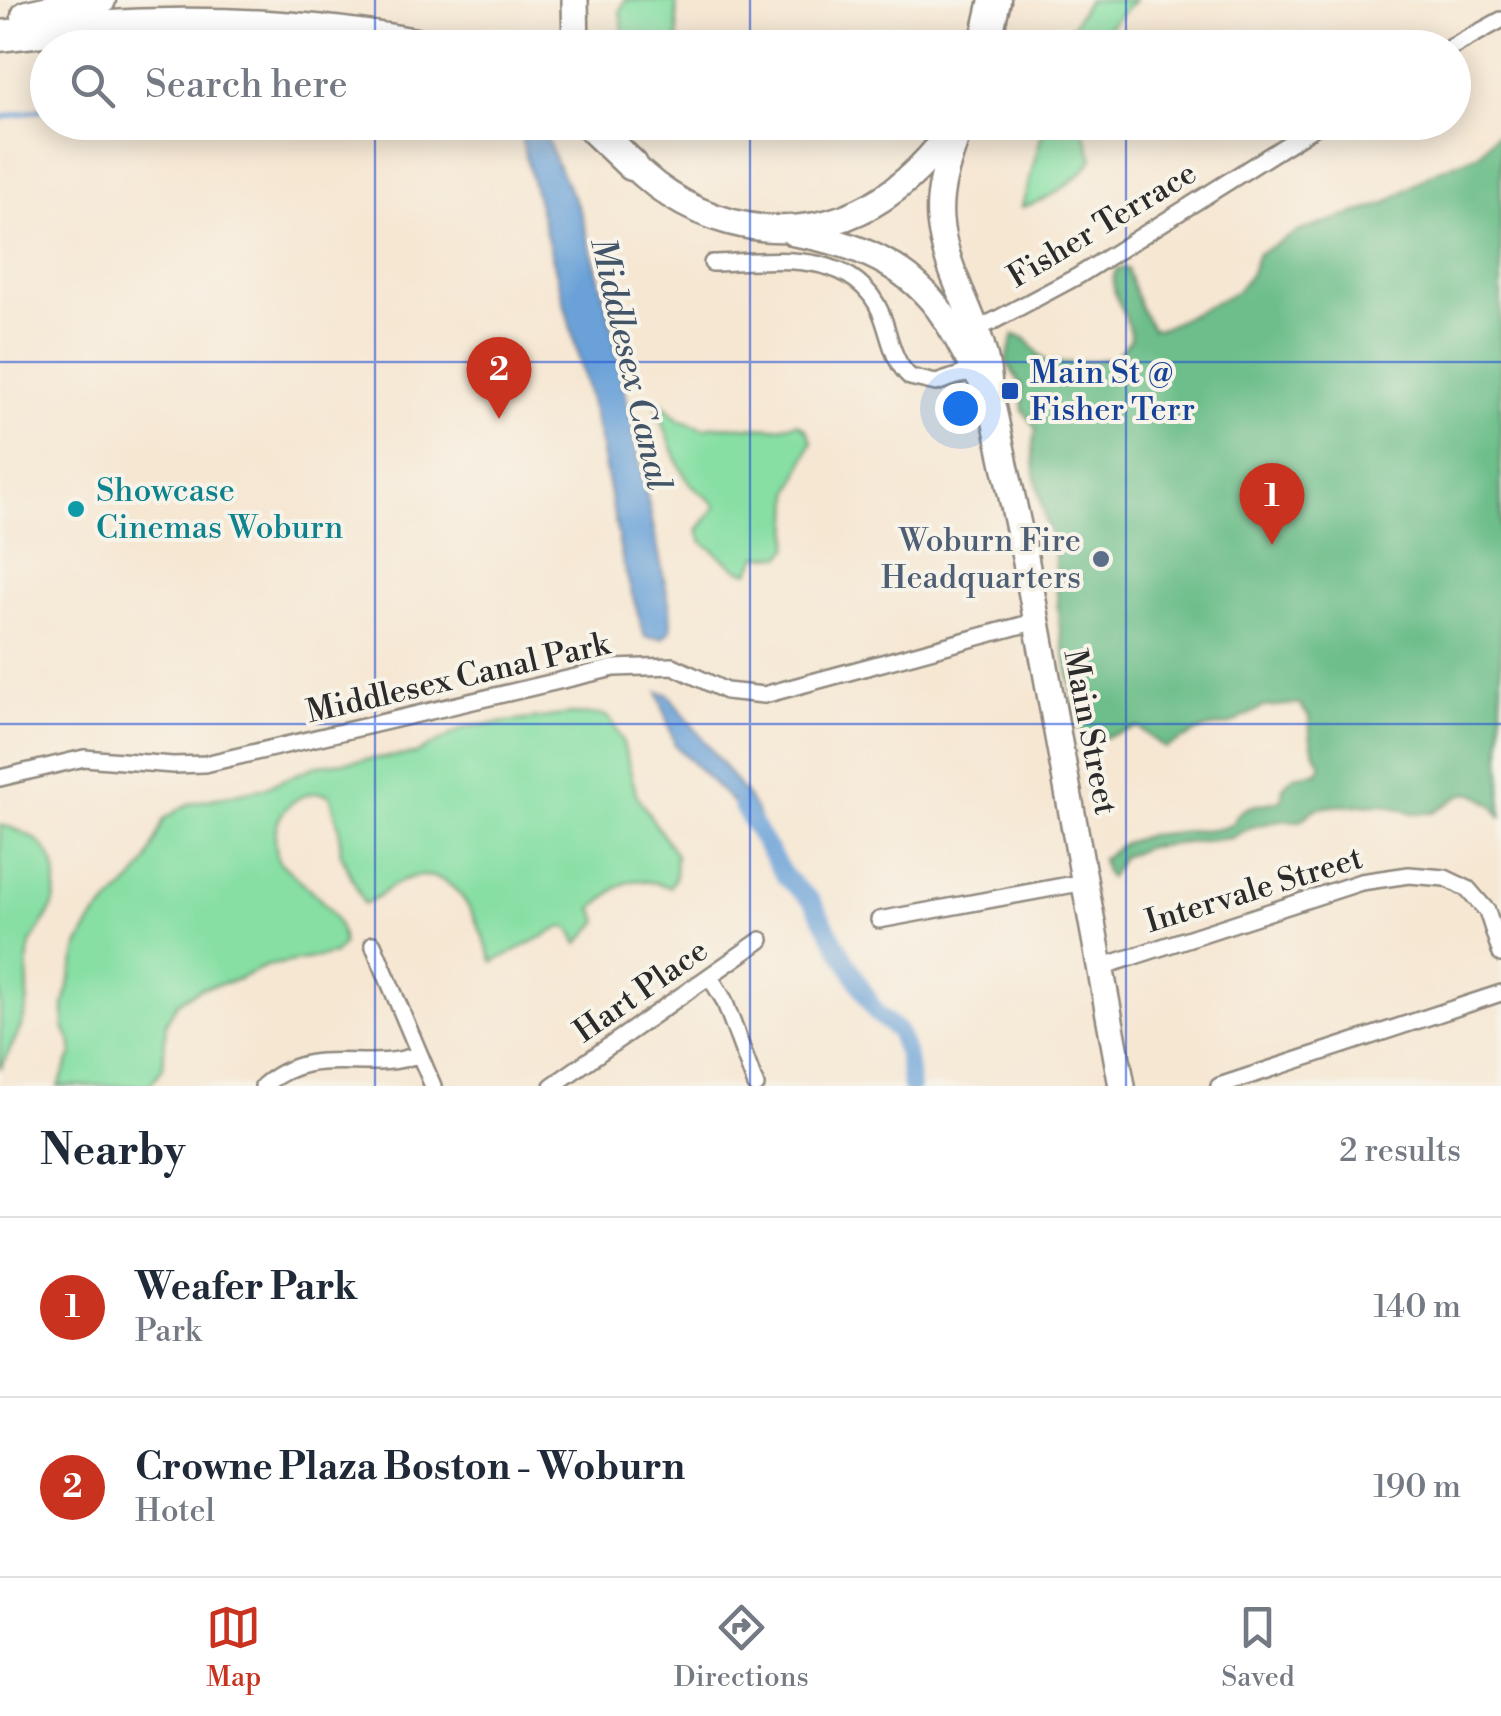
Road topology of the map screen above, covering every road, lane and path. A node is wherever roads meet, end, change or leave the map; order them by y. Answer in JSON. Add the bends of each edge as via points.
{"nodes":[{"id":1,"x":100,"y":0,"type":"edge"},
{"id":2,"x":575,"y":0,"type":"edge"},
{"id":3,"x":983,"y":0,"type":"edge"},
{"id":4,"x":994,"y":0,"type":"edge"},
{"id":5,"x":1501,"y":20,"type":"edge"},
{"id":6,"x":0,"y":22,"type":"edge"},
{"id":7,"x":63,"y":30,"type":"edge"},
{"id":8,"x":322,"y":30,"type":"edge"},
{"id":9,"x":576,"y":30,"type":"edge"},
{"id":10,"x":983,"y":30,"type":"edge"},
{"id":11,"x":987,"y":30,"type":"edge"},
{"id":12,"x":30,"y":33,"type":"edge"},
{"id":13,"x":0,"y":36,"type":"edge"},
{"id":14,"x":1471,"y":36,"type":"edge"},
{"id":15,"x":606,"y":140,"type":"edge"},
{"id":16,"x":614,"y":140,"type":"edge"},
{"id":17,"x":944,"y":140,"type":"edge"},
{"id":18,"x":954,"y":140,"type":"edge"},
{"id":19,"x":1295,"y":140,"type":"edge"},
{"id":20,"x":632,"y":164,"type":"junction"},
{"id":21,"x":753,"y":227,"type":"junction"},
{"id":22,"x":712,"y":264,"type":"dead end"},
{"id":23,"x":967,"y":335,"type":"junction"},
{"id":24,"x":984,"y":376,"type":"junction"},
{"id":25,"x":1037,"y":621,"type":"junction"},
{"id":26,"x":0,"y":778,"type":"edge"},
{"id":27,"x":1085,"y":882,"type":"junction"},
{"id":28,"x":879,"y":920,"type":"dead end"},
{"id":29,"x":762,"y":940,"type":"dead end"},
{"id":30,"x":373,"y":944,"type":"dead end"},
{"id":31,"x":1501,"y":954,"type":"edge"},
{"id":32,"x":1100,"y":967,"type":"junction"},
{"id":33,"x":710,"y":977,"type":"junction"},
{"id":34,"x":1501,"y":992,"type":"edge"},
{"id":35,"x":419,"y":1054,"type":"junction"},
{"id":36,"x":263,"y":1086,"type":"edge"},
{"id":37,"x":433,"y":1086,"type":"edge"},
{"id":38,"x":552,"y":1086,"type":"edge"},
{"id":39,"x":756,"y":1086,"type":"edge"},
{"id":40,"x":1122,"y":1086,"type":"edge"},
{"id":41,"x":1219,"y":1086,"type":"edge"}],
"edges":[{"from":1,"to":6,"type":"highway"},
{"from":2,"to":9,"type":"main road"},
{"from":3,"to":10,"type":"main road"},
{"from":4,"to":11,"type":"highway"},
{"from":5,"to":14,"type":"street"},
{"from":7,"to":8,"type":"highway","via":[[126,24]]},
{"from":12,"to":13,"type":"highway"},
{"from":15,"to":20,"type":"highway"},
{"from":16,"to":20,"type":"main road"},
{"from":17,"to":21,"type":"main road","via":[[919,169],[859,211],[804,225]]},
{"from":18,"to":23,"type":"main road","name":"Main Street","via":[[940,216]]},
{"from":19,"to":23,"type":"street","name":"Fisher Terrace","via":[[1112,256]]},
{"from":20,"to":21,"type":"main road","via":[[689,207]]},
{"from":21,"to":23,"type":"main road","name":"Main Street","via":[[831,240],[879,257]]},
{"from":22,"to":24,"type":"street","via":[[828,266],[868,292],[910,378],[936,383]]},
{"from":23,"to":24,"type":"main road","name":"Main Street"},
{"from":24,"to":25,"type":"main road","name":"Main Street"},
{"from":25,"to":26,"type":"street","name":"Middlesex Canal Park","via":[[764,695],[726,691],[678,666],[614,668],[205,764],[84,758]]},
{"from":25,"to":27,"type":"main road","name":"Main Street"},
{"from":27,"to":28,"type":"street"},
{"from":27,"to":32,"type":"main road","name":"Main Street"},
{"from":29,"to":33,"type":"street","name":"Hart Place"},
{"from":30,"to":35,"type":"street"},
{"from":31,"to":32,"type":"street","name":"Intervale Street","via":[[1487,911],[1468,889],[1444,878],[1409,876],[1361,882]]},
{"from":32,"to":40,"type":"main road","name":"Main Street"},
{"from":33,"to":38,"type":"street","name":"Hart Place"},
{"from":33,"to":39,"type":"street"},
{"from":34,"to":41,"type":"street"},
{"from":35,"to":36,"type":"street","via":[[395,1062],[314,1062]]},
{"from":35,"to":37,"type":"street"}]}
